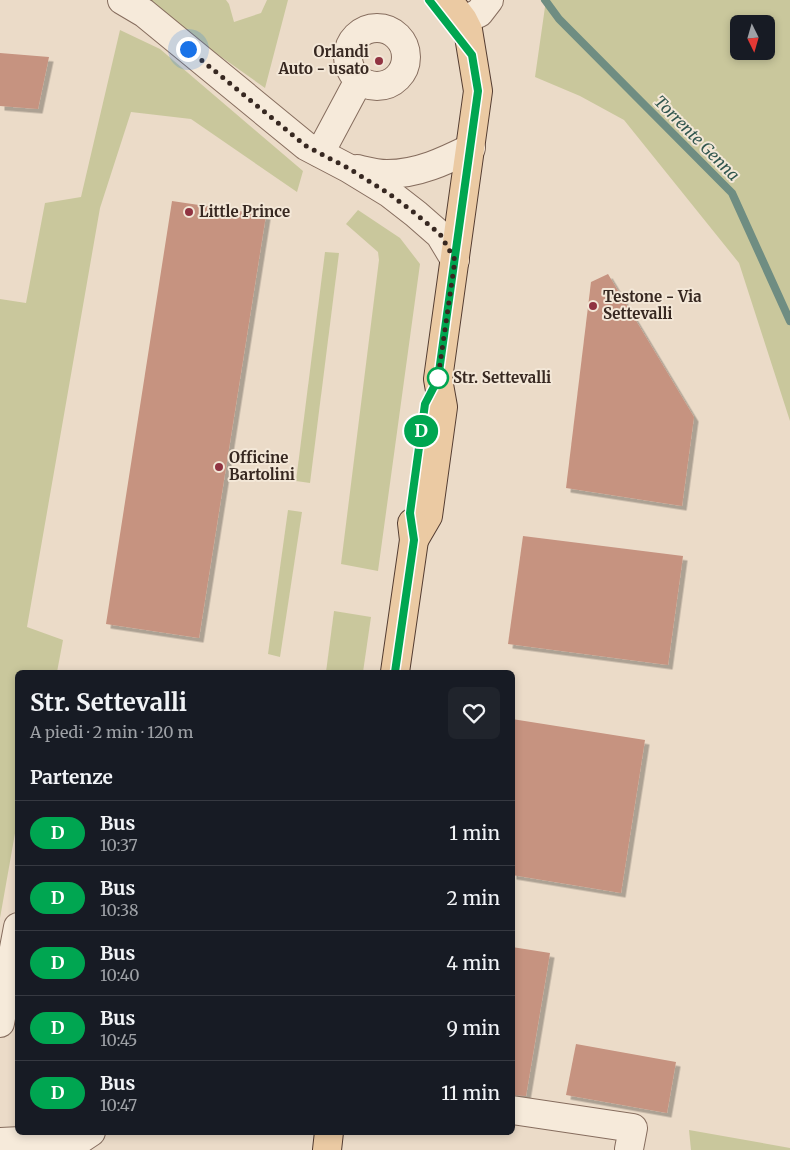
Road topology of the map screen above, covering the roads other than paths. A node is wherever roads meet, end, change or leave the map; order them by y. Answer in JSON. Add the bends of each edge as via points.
{"nodes":[{"id":1,"x":122,"y":0,"type":"edge"},
{"id":2,"x":429,"y":0,"type":"edge"},
{"id":3,"x":489,"y":0,"type":"edge"},
{"id":4,"x":456,"y":10,"type":"edge"},
{"id":5,"x":472,"y":55,"type":"junction"},
{"id":6,"x":359,"y":80,"type":"dead end"},
{"id":7,"x":471,"y":148,"type":"junction"},
{"id":8,"x":320,"y":153,"type":"junction"},
{"id":9,"x":348,"y":168,"type":"junction"},
{"id":10,"x":455,"y":260,"type":"junction"},
{"id":11,"x":394,"y":670,"type":"edge"},
{"id":12,"x":15,"y":943,"type":"edge"},
{"id":13,"x":0,"y":1023,"type":"edge"},
{"id":14,"x":515,"y":1110,"type":"edge"},
{"id":15,"x":86,"y":1135,"type":"edge"},
{"id":16,"x":328,"y":1135,"type":"edge"},
{"id":17,"x":0,"y":1142,"type":"edge"},
{"id":18,"x":629,"y":1149,"type":"edge"},
{"id":19,"x":326,"y":1150,"type":"edge"}],
"edges":[{"from":1,"to":8,"type":"street","via":[[144,12],[306,146]]},
{"from":2,"to":5,"type":"main road"},
{"from":3,"to":4,"type":"street","via":[[479,13]]},
{"from":4,"to":5,"type":"main road","via":[[468,30]]},
{"from":5,"to":7,"type":"main road","via":[[478,91]]},
{"from":6,"to":8,"type":"street"},
{"from":7,"to":9,"type":"street","via":[[440,164],[411,172],[386,174]]},
{"from":7,"to":10,"type":"main road"},
{"from":8,"to":9,"type":"street"},
{"from":9,"to":10,"type":"street","via":[[388,193],[440,234]]},
{"from":10,"to":11,"type":"main road","via":[[438,379],[425,404],[410,513],[414,540]]},
{"from":12,"to":13,"type":"street"},
{"from":14,"to":18,"type":"street","via":[[633,1128]]},
{"from":15,"to":17,"type":"street","via":[[82,1138]]},
{"from":16,"to":19,"type":"main road"}]}
